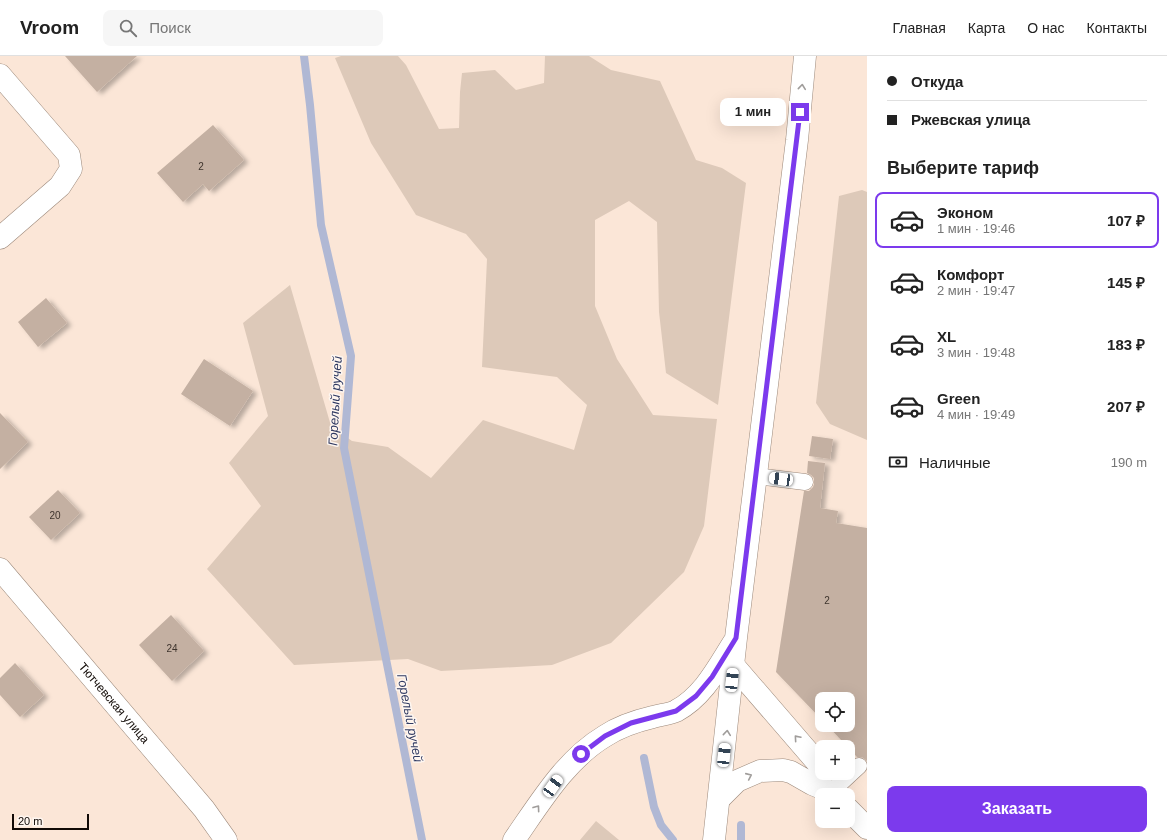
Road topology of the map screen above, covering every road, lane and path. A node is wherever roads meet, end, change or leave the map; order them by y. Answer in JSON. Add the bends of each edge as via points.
{"nodes":[{"id":1,"x":806,"y":56,"type":"edge"},
{"id":2,"x":0,"y":75,"type":"edge"},
{"id":3,"x":0,"y":238,"type":"edge"},
{"id":4,"x":756,"y":476,"type":"junction"},
{"id":5,"x":805,"y":482,"type":"dead end"},
{"id":6,"x":0,"y":569,"type":"edge"},
{"id":7,"x":736,"y":638,"type":"junction"},
{"id":8,"x":734,"y":666,"type":"junction"},
{"id":9,"x":815,"y":760,"type":"edge"},
{"id":10,"x":859,"y":766,"type":"dead end"},
{"id":11,"x":830,"y":787,"type":"edge"},
{"id":12,"x":719,"y":799,"type":"junction"},
{"id":13,"x":855,"y":816,"type":"edge"},
{"id":14,"x":867,"y":828,"type":"edge"},
{"id":15,"x":226,"y":840,"type":"edge"},
{"id":16,"x":514,"y":840,"type":"edge"},
{"id":17,"x":714,"y":840,"type":"edge"}],
"edges":[{"from":4,"to":1,"type":"main road","one_way":true},
{"from":2,"to":3,"type":"main road","via":[[69,155],[71,169],[60,186]]},
{"from":4,"to":5,"type":"lane"},
{"from":4,"to":7,"type":"main road"},
{"from":6,"to":15,"type":"main road","name":"Тютчевская улица","via":[[204,809]]},
{"from":7,"to":8,"type":"main road"},
{"from":16,"to":7,"type":"main road","one_way":true,"via":[[561,775],[581,754],[605,736],[631,723],[676,711],[696,696],[712,677]]},
{"from":9,"to":8,"type":"main road","one_way":true},
{"from":12,"to":8,"type":"main road","one_way":true},
{"from":10,"to":11,"type":"lane"},
{"from":12,"to":11,"type":"main road","one_way":true,"via":[[737,781],[760,771],[783,770],[812,784]]},
{"from":12,"to":17,"type":"main road"},
{"from":13,"to":14,"type":"main road"}]}
